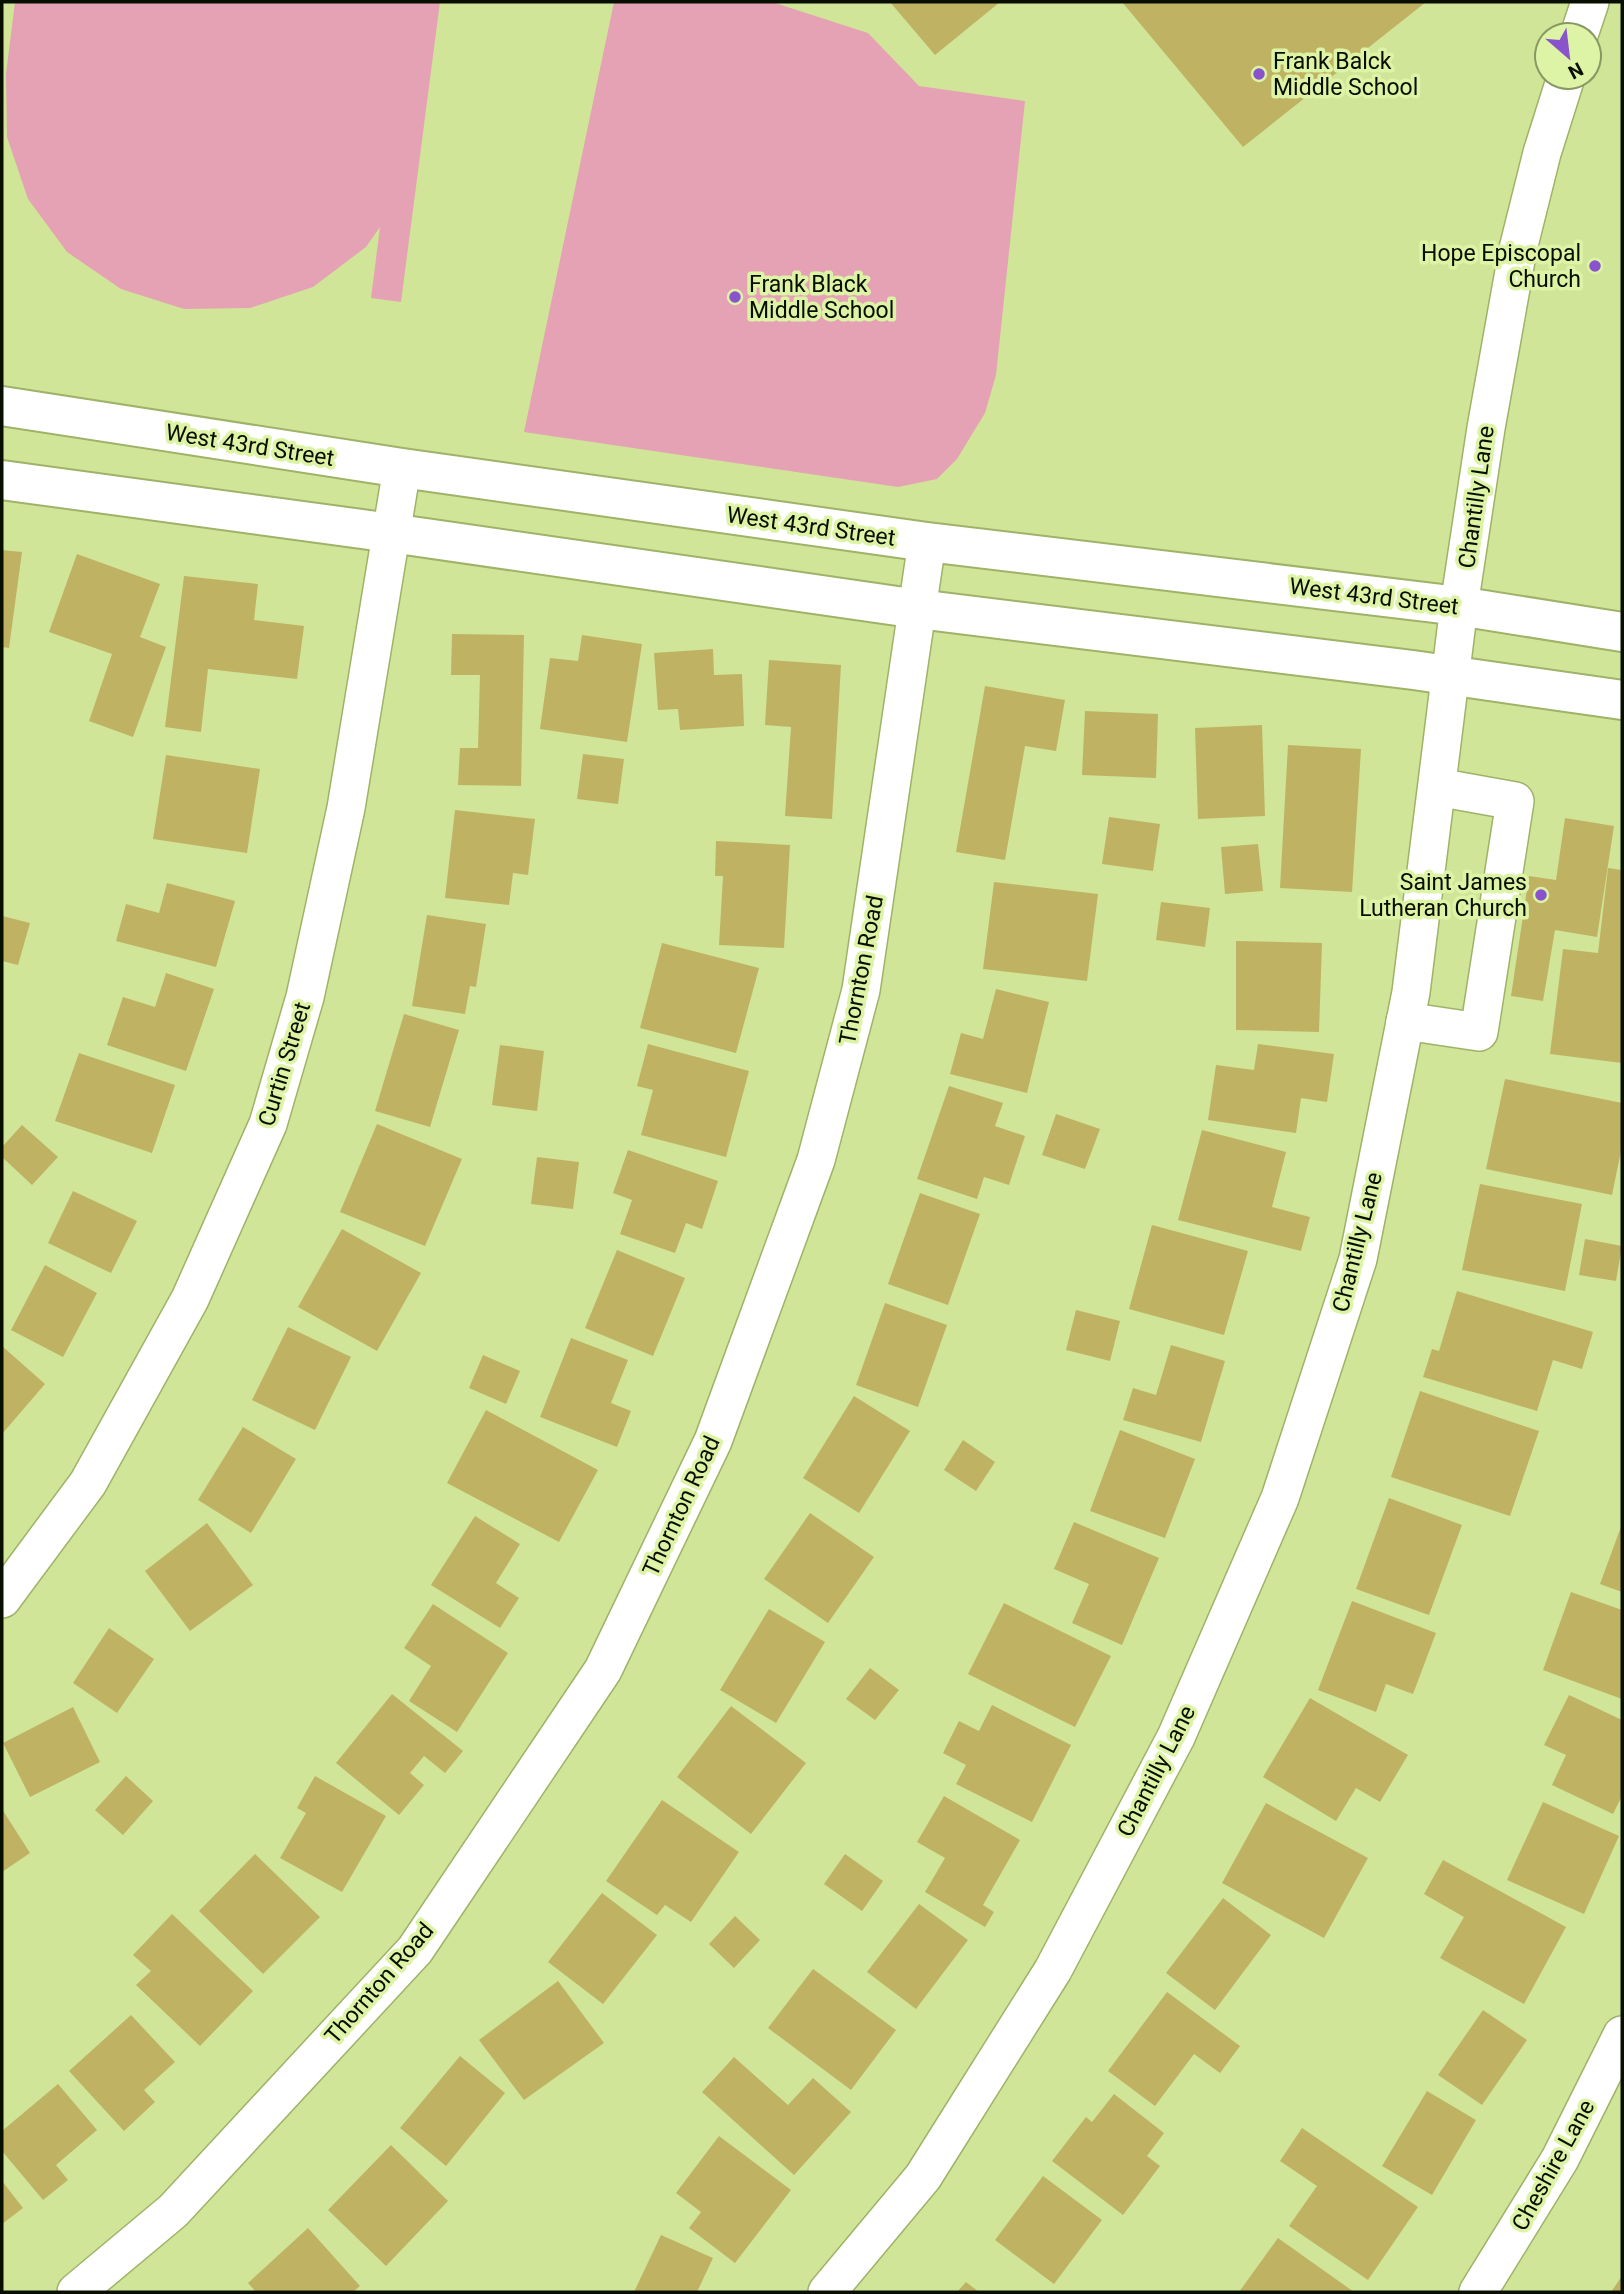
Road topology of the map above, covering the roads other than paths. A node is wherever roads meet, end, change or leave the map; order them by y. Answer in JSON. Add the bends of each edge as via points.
{"nodes":[{"id":1,"x":1590,"y":2,"type":"edge"},
{"id":2,"x":1584,"y":21,"type":"edge"},
{"id":3,"x":1562,"y":91,"type":"edge"},
{"id":4,"x":2,"y":406,"type":"edge"},
{"id":5,"x":402,"y":468,"type":"junction"},
{"id":6,"x":2,"y":480,"type":"edge"},
{"id":7,"x":391,"y":533,"type":"junction"},
{"id":8,"x":927,"y":542,"type":"junction"},
{"id":9,"x":1459,"y":606,"type":"junction"},
{"id":10,"x":918,"y":609,"type":"junction"},
{"id":11,"x":1622,"y":632,"type":"edge"},
{"id":12,"x":1451,"y":674,"type":"junction"},
{"id":13,"x":1622,"y":700,"type":"edge"},
{"id":14,"x":1437,"y":787,"type":"junction"},
{"id":15,"x":1405,"y":1021,"type":"junction"},
{"id":16,"x":2,"y":1599,"type":"edge"},
{"id":17,"x":1622,"y":2035,"type":"edge"},
{"id":18,"x":76,"y":2292,"type":"edge"},
{"id":19,"x":827,"y":2292,"type":"edge"},
{"id":20,"x":1478,"y":2292,"type":"edge"}],
"edges":[{"from":1,"to":2,"type":"street"},
{"from":3,"to":9,"type":"street","name":"Chantilly Lane","via":[[1518,249]]},
{"from":4,"to":5,"type":"main road","name":"West 43rd Street"},
{"from":5,"to":7,"type":"street","name":"Curtin Street"},
{"from":5,"to":8,"type":"main road","name":"West 43rd Street"},
{"from":6,"to":7,"type":"main road"},
{"from":7,"to":10,"type":"main road"},
{"from":7,"to":16,"type":"street","name":"Curtin Street","via":[[346,808],[305,998],[268,1124],[190,1299],[88,1483]]},
{"from":8,"to":9,"type":"main road","name":"West 43rd Street"},
{"from":8,"to":10,"type":"street","name":"Thornton Road"},
{"from":9,"to":11,"type":"main road","name":"West 43rd Street"},
{"from":9,"to":12,"type":"street","name":"Chantilly Lane"},
{"from":10,"to":12,"type":"main road"},
{"from":10,"to":18,"type":"street","name":"Thornton Road","via":[[861,990],[816,1160],[713,1441],[603,1670],[415,1950],[173,2211]]},
{"from":12,"to":13,"type":"main road"},
{"from":12,"to":14,"type":"street","name":"Chantilly Lane"},
{"from":14,"to":15,"type":"street","name":"Chantilly Lane"},
{"from":14,"to":15,"type":"street","via":[[1515,801],[1479,1032]]},
{"from":15,"to":19,"type":"street","name":"Chantilly Lane","via":[[1358,1259],[1280,1497],[1176,1737],[1053,1970],[923,2177]]},
{"from":17,"to":20,"type":"street","name":"Cheshire Lane","via":[[1560,2159]]}]}
